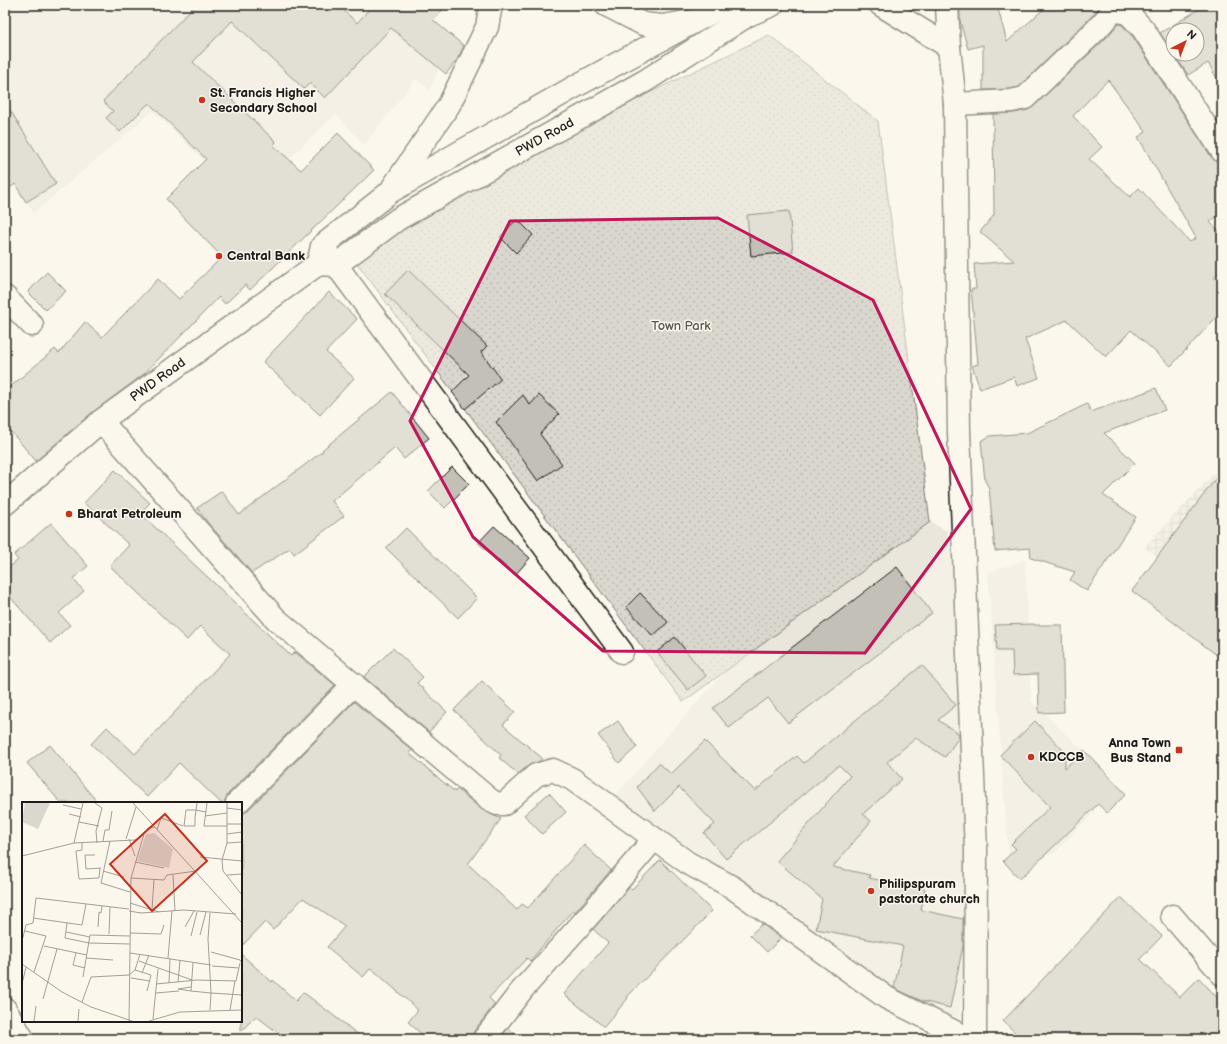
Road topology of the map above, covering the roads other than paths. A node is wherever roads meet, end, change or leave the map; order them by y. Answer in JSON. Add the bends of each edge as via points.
{"nodes":[{"id":1,"x":491,"y":5,"type":"edge"},
{"id":2,"x":606,"y":5,"type":"edge"},
{"id":3,"x":725,"y":5,"type":"edge"},
{"id":4,"x":772,"y":5,"type":"edge"},
{"id":5,"x":881,"y":5,"type":"edge"},
{"id":6,"x":947,"y":5,"type":"edge"},
{"id":7,"x":697,"y":20,"type":"junction"},
{"id":8,"x":949,"y":47,"type":"junction"},
{"id":9,"x":955,"y":104,"type":"junction"},
{"id":10,"x":1222,"y":151,"type":"edge"},
{"id":11,"x":390,"y":192,"type":"junction"},
{"id":12,"x":325,"y":258,"type":"junction"},
{"id":13,"x":5,"y":297,"type":"edge"},
{"id":14,"x":32,"y":325,"type":"dead end"},
{"id":15,"x":101,"y":421,"type":"junction"},
{"id":16,"x":5,"y":504,"type":"edge"},
{"id":17,"x":622,"y":652,"type":"dead end"},
{"id":18,"x":354,"y":684,"type":"junction"},
{"id":19,"x":238,"y":802,"type":"edge"},
{"id":20,"x":654,"y":839,"type":"junction"},
{"id":21,"x":1172,"y":916,"type":"dead end"},
{"id":22,"x":1222,"y":974,"type":"edge"},
{"id":23,"x":484,"y":1039,"type":"edge"},
{"id":24,"x":969,"y":1039,"type":"edge"},
{"id":25,"x":975,"y":1039,"type":"edge"}],
"edges":[{"from":1,"to":11,"type":"main road","via":[[487,27],[449,105]]},
{"from":2,"to":7,"type":"main road","via":[[643,24],[662,26]]},
{"from":3,"to":7,"type":"main road","name":"PWD Road"},
{"from":4,"to":12,"type":"main road","name":"PWD Road","via":[[748,15],[645,81]]},
{"from":5,"to":8,"type":"main road"},
{"from":6,"to":8,"type":"main road"},
{"from":7,"to":11,"type":"main road","name":"PWD Road"},
{"from":8,"to":9,"type":"main road"},
{"from":9,"to":10,"type":"main road","via":[[1025,98],[1112,12],[1122,11],[1130,15],[1143,29]]},
{"from":9,"to":25,"type":"main road","via":[[959,432],[976,851]]},
{"from":11,"to":12,"type":"main road","name":"PWD Road"},
{"from":12,"to":15,"type":"main road","name":"PWD Road"},
{"from":12,"to":17,"type":"main road"},
{"from":13,"to":14,"type":"main road"},
{"from":15,"to":16,"type":"main road","name":"PWD Road"},
{"from":15,"to":18,"type":"main road","via":[[276,619]]},
{"from":18,"to":19,"type":"main road"},
{"from":18,"to":20,"type":"main road","via":[[497,804],[504,804],[536,775],[553,770],[572,779]]},
{"from":20,"to":23,"type":"main road","via":[[522,990]]},
{"from":20,"to":24,"type":"main road","via":[[688,863],[732,886],[887,998]]},
{"from":21,"to":22,"type":"main road"}]}
